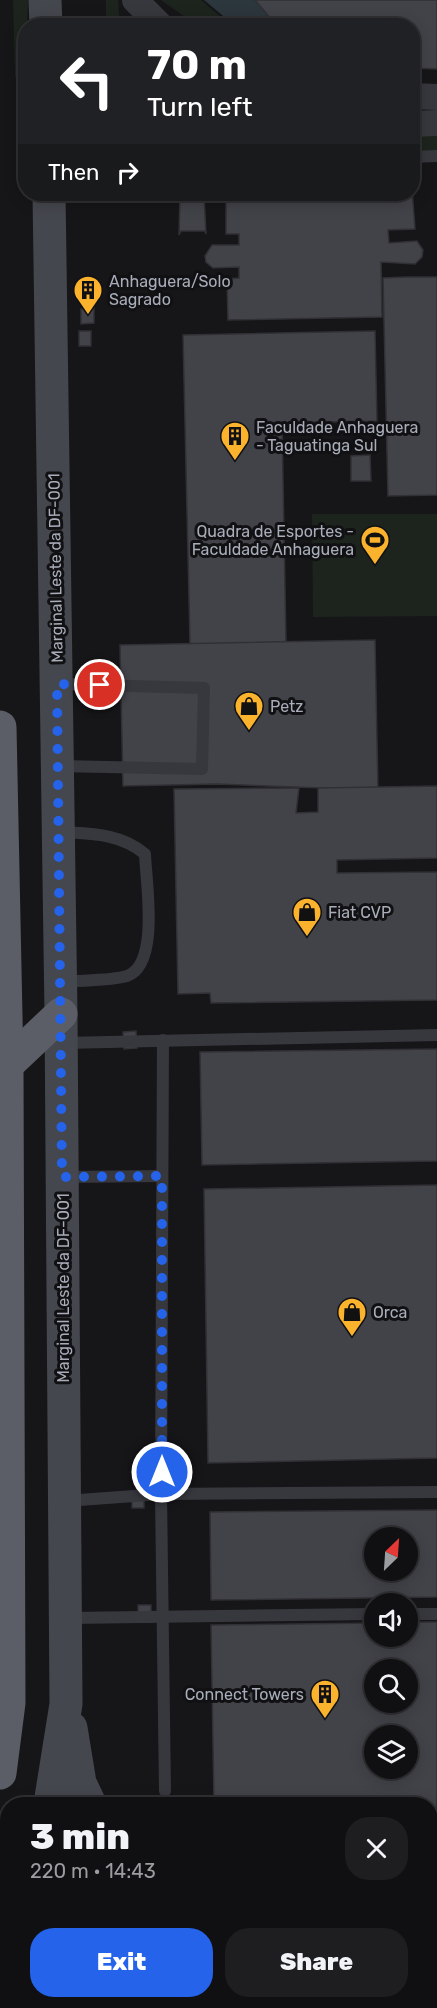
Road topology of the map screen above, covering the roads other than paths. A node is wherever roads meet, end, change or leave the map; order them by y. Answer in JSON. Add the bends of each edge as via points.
{"nodes":[{"id":1,"x":45,"y":0,"type":"edge"},
{"id":2,"x":135,"y":0,"type":"edge"},
{"id":3,"x":46,"y":18,"type":"edge"},
{"id":4,"x":153,"y":18,"type":"edge"},
{"id":5,"x":420,"y":96,"type":"edge"},
{"id":6,"x":437,"y":97,"type":"edge"},
{"id":7,"x":437,"y":123,"type":"edge"},
{"id":8,"x":420,"y":124,"type":"edge"},
{"id":9,"x":437,"y":156,"type":"edge"},
{"id":10,"x":420,"y":157,"type":"edge"},
{"id":11,"x":49,"y":201,"type":"edge"},
{"id":12,"x":57,"y":684,"type":"junction"},
{"id":13,"x":0,"y":727,"type":"edge"},
{"id":14,"x":58,"y":766,"type":"junction"},
{"id":15,"x":59,"y":832,"type":"junction"},
{"id":16,"x":61,"y":1013,"type":"junction"},
{"id":17,"x":437,"y":1035,"type":"edge"},
{"id":18,"x":162,"y":1040,"type":"junction"},
{"id":19,"x":7,"y":1065,"type":"junction"},
{"id":20,"x":162,"y":1176,"type":"junction"},
{"id":21,"x":62,"y":1177,"type":"junction"},
{"id":22,"x":437,"y":1492,"type":"edge"},
{"id":23,"x":161,"y":1494,"type":"junction"},
{"id":24,"x":64,"y":1501,"type":"junction"},
{"id":25,"x":364,"y":1614,"type":"edge"},
{"id":26,"x":418,"y":1614,"type":"edge"},
{"id":27,"x":437,"y":1614,"type":"edge"},
{"id":28,"x":164,"y":1616,"type":"junction"},
{"id":29,"x":65,"y":1618,"type":"junction"},
{"id":30,"x":66,"y":1704,"type":"junction"},
{"id":31,"x":0,"y":1773,"type":"edge"},
{"id":32,"x":165,"y":1791,"type":"dead end"},
{"id":33,"x":51,"y":1797,"type":"edge"},
{"id":34,"x":87,"y":1797,"type":"edge"}],
"edges":[{"from":1,"to":3,"type":"main road"},
{"from":2,"to":4,"type":"street"},
{"from":5,"to":6,"type":"street"},
{"from":7,"to":8,"type":"street"},
{"from":9,"to":10,"type":"lane"},
{"from":11,"to":12,"type":"main road","name":"Marginal Leste da DF-001"},
{"from":12,"to":14,"type":"main road","name":"Marginal Leste da DF-001"},
{"from":12,"to":14,"type":"lane","via":[[204,688],[202,769]]},
{"from":13,"to":19,"type":"highway"},
{"from":14,"to":15,"type":"main road","name":"Marginal Leste da DF-001"},
{"from":15,"to":16,"type":"main road","name":"Marginal Leste da DF-001"},
{"from":15,"to":16,"type":"lane","via":[[113,836],[145,854],[149,944],[141,964],[128,976]]},
{"from":16,"to":18,"type":"lane"},
{"from":16,"to":19,"type":"highway"},
{"from":16,"to":21,"type":"main road","name":"Marginal Leste da DF-001"},
{"from":17,"to":18,"type":"lane"},
{"from":18,"to":20,"type":"lane"},
{"from":19,"to":31,"type":"highway","via":[[9,1703]]},
{"from":20,"to":21,"type":"lane"},
{"from":20,"to":23,"type":"lane"},
{"from":21,"to":24,"type":"main road","name":"Marginal Leste da DF-001"},
{"from":22,"to":23,"type":"lane"},
{"from":23,"to":24,"type":"lane"},
{"from":23,"to":28,"type":"lane"},
{"from":24,"to":29,"type":"main road","name":"Marginal Leste da DF-001"},
{"from":25,"to":28,"type":"lane"},
{"from":26,"to":27,"type":"lane"},
{"from":28,"to":29,"type":"lane"},
{"from":28,"to":32,"type":"lane"},
{"from":29,"to":30,"type":"main road","name":"Marginal Leste da DF-001"},
{"from":30,"to":33,"type":"main road","name":"Marginal Leste da DF-001"},
{"from":30,"to":34,"type":"main road","via":[[80,1783]]}]}
